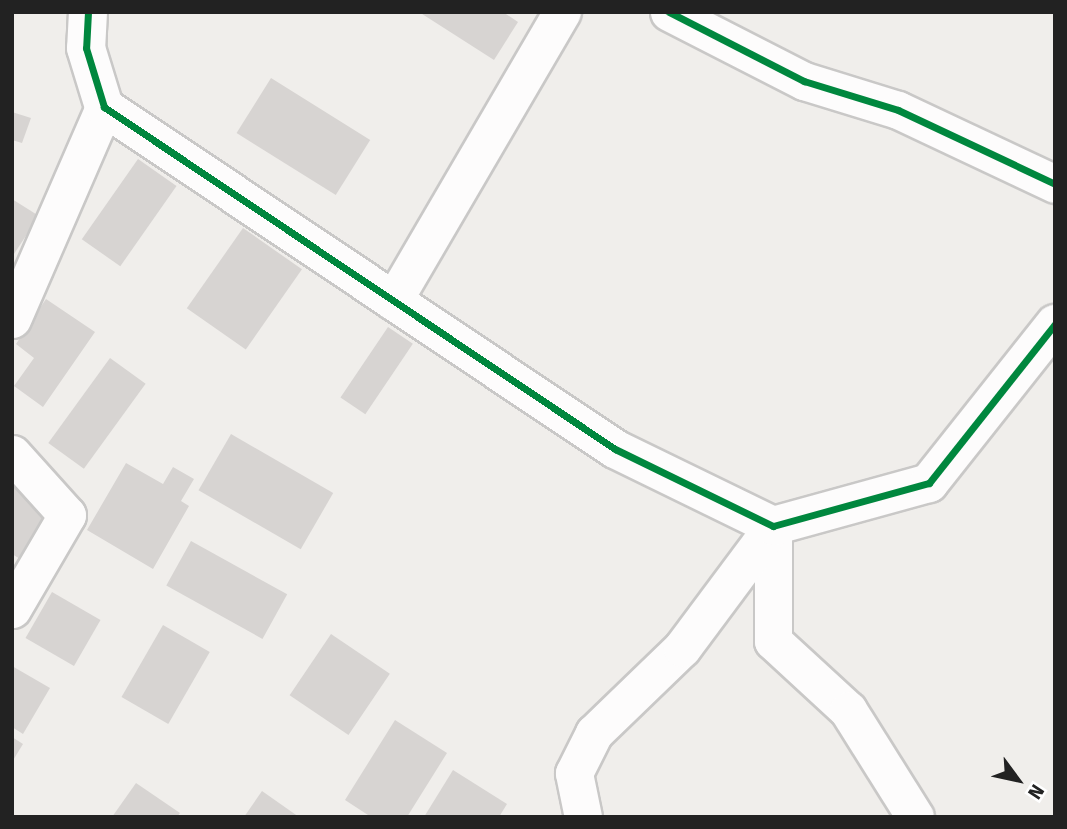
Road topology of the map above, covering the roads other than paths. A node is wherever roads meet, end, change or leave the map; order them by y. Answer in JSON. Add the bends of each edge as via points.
{"nodes":[{"id":1,"x":88,"y":12,"type":"edge"},
{"id":2,"x":562,"y":12,"type":"edge"},
{"id":3,"x":669,"y":12,"type":"edge"},
{"id":4,"x":104,"y":107,"type":"junction"},
{"id":5,"x":1055,"y":184,"type":"edge"},
{"id":6,"x":393,"y":301,"type":"junction"},
{"id":7,"x":12,"y":319,"type":"edge"},
{"id":8,"x":1055,"y":324,"type":"edge"},
{"id":9,"x":12,"y":454,"type":"edge"},
{"id":10,"x":774,"y":526,"type":"junction"},
{"id":11,"x":12,"y":609,"type":"edge"},
{"id":12,"x":583,"y":817,"type":"edge"},
{"id":13,"x":915,"y":817,"type":"edge"}],
"edges":[{"from":1,"to":4,"type":"street","via":[[86,48]]},
{"from":2,"to":6,"type":"street"},
{"from":3,"to":5,"type":"street","via":[[804,81],[898,110]]},
{"from":4,"to":6,"type":"street"},
{"from":4,"to":7,"type":"street"},
{"from":6,"to":10,"type":"street","via":[[615,449]]},
{"from":8,"to":10,"type":"street","via":[[929,483]]},
{"from":9,"to":11,"type":"street","via":[[67,515]]},
{"from":10,"to":12,"type":"street","via":[[681,648],[594,733],[574,773]]},
{"from":10,"to":13,"type":"street","via":[[773,641],[848,710]]}]}
